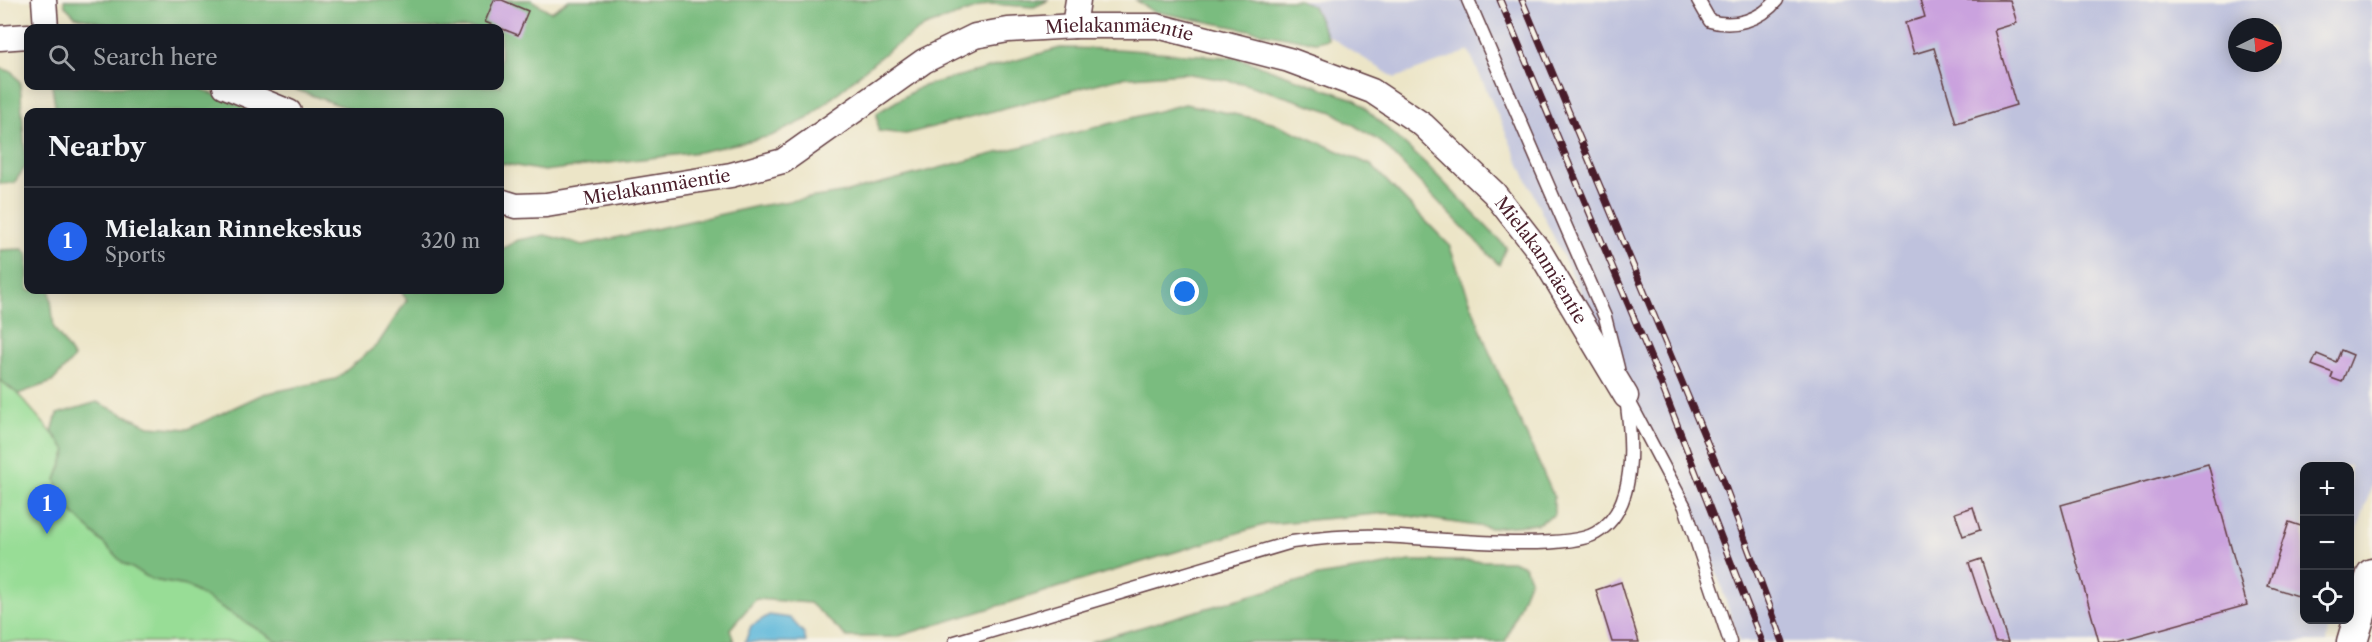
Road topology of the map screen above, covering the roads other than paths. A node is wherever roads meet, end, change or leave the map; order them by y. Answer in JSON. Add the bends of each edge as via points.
{"nodes":[{"id":1,"x":44,"y":0,"type":"edge"},
{"id":2,"x":1078,"y":0,"type":"edge"},
{"id":3,"x":1468,"y":0,"type":"edge"},
{"id":4,"x":1698,"y":0,"type":"edge"},
{"id":5,"x":1778,"y":0,"type":"edge"},
{"id":6,"x":46,"y":24,"type":"edge"},
{"id":7,"x":1074,"y":26,"type":"junction"},
{"id":8,"x":24,"y":36,"type":"edge"},
{"id":9,"x":0,"y":38,"type":"edge"},
{"id":10,"x":235,"y":90,"type":"edge"},
{"id":11,"x":279,"y":108,"type":"edge"},
{"id":12,"x":504,"y":202,"type":"edge"},
{"id":13,"x":1626,"y":396,"type":"junction"},
{"id":14,"x":2372,"y":574,"type":"edge"},
{"id":15,"x":2360,"y":632,"type":"edge"},
{"id":16,"x":955,"y":642,"type":"edge"},
{"id":17,"x":1730,"y":642,"type":"edge"}],
"edges":[{"from":1,"to":6,"type":"street"},
{"from":2,"to":7,"type":"street"},
{"from":3,"to":13,"type":"lane","via":[[1605,317]]},
{"from":4,"to":5,"type":"lane","via":[[1710,21],[1727,26],[1754,18]]},
{"from":7,"to":12,"type":"street","name":"Mielakanmäentie","via":[[975,36],[924,61],[783,161],[730,175],[546,206]]},
{"from":7,"to":13,"type":"street","name":"Mielakanmäentie","via":[[1158,26],[1289,60],[1372,91],[1423,124],[1494,193],[1540,252]]},
{"from":8,"to":9,"type":"street"},
{"from":10,"to":11,"type":"street"},
{"from":13,"to":16,"type":"lane","via":[[1631,471],[1621,504],[1598,532],[1580,539],[1483,542],[1333,536],[1292,542]]},
{"from":13,"to":17,"type":"lane","via":[[1685,507]]},
{"from":14,"to":15,"type":"street"}]}
